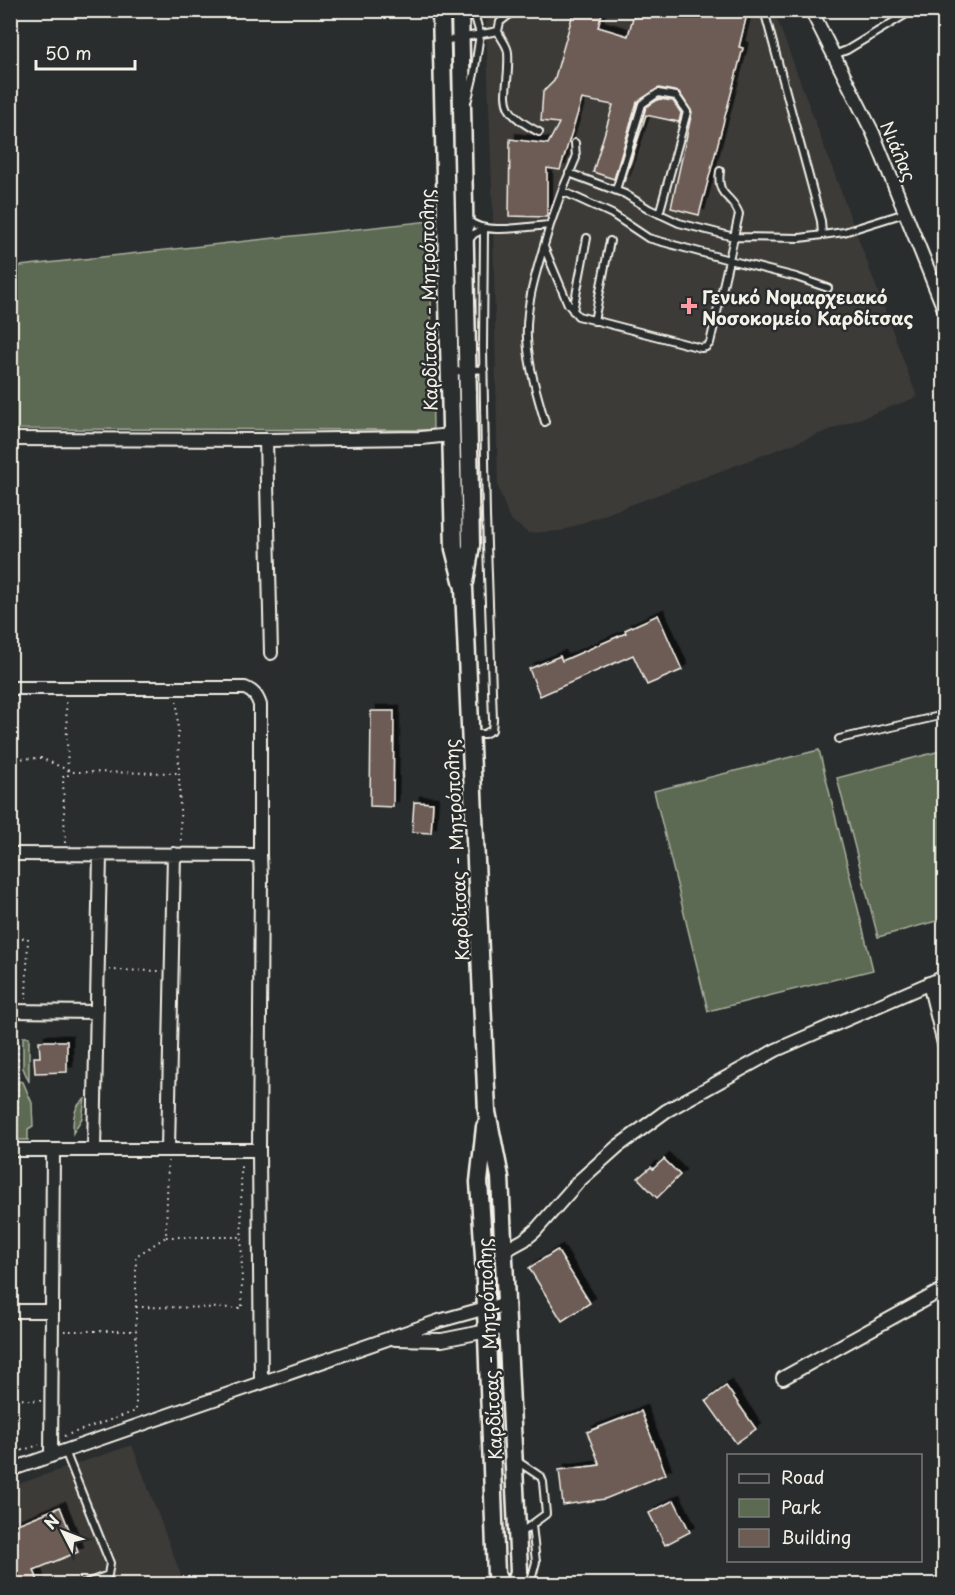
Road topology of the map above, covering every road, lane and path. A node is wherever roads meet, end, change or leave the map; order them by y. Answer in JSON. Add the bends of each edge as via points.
{"nodes":[{"id":1,"x":441,"y":10,"type":"edge"},
{"id":2,"x":460,"y":10,"type":"edge"},
{"id":3,"x":472,"y":10,"type":"edge"},
{"id":4,"x":515,"y":10,"type":"edge"},
{"id":5,"x":764,"y":10,"type":"edge"},
{"id":6,"x":812,"y":10,"type":"edge"},
{"id":7,"x":913,"y":10,"type":"edge"},
{"id":8,"x":941,"y":10,"type":"edge"},
{"id":9,"x":945,"y":17,"type":"edge"},
{"id":10,"x":498,"y":31,"type":"junction"},
{"id":11,"x":480,"y":34,"type":"junction"},
{"id":12,"x":460,"y":39,"type":"junction"},
{"id":13,"x":441,"y":41,"type":"junction"},
{"id":14,"x":834,"y":55,"type":"junction"},
{"id":15,"x":462,"y":110,"type":"junction"},
{"id":16,"x":539,"y":132,"type":"dead end"},
{"id":17,"x":575,"y":143,"type":"dead end"},
{"id":18,"x":720,"y":171,"type":"dead end"},
{"id":19,"x":569,"y":174,"type":"junction"},
{"id":20,"x":616,"y":190,"type":"junction"},
{"id":21,"x":562,"y":191,"type":"junction"},
{"id":22,"x":906,"y":213,"type":"junction"},
{"id":23,"x":659,"y":214,"type":"junction"},
{"id":24,"x":464,"y":216,"type":"junction"},
{"id":25,"x":550,"y":225,"type":"junction"},
{"id":26,"x":484,"y":229,"type":"junction"},
{"id":27,"x":822,"y":235,"type":"junction"},
{"id":28,"x":734,"y":237,"type":"junction"},
{"id":29,"x":587,"y":238,"type":"dead end"},
{"id":30,"x":610,"y":241,"type":"dead end"},
{"id":31,"x":464,"y":247,"type":"junction"},
{"id":32,"x":543,"y":248,"type":"junction"},
{"id":33,"x":729,"y":260,"type":"junction"},
{"id":34,"x":828,"y":288,"type":"dead end"},
{"id":35,"x":945,"y":309,"type":"edge"},
{"id":36,"x":573,"y":311,"type":"junction"},
{"id":37,"x":594,"y":321,"type":"junction"},
{"id":38,"x":457,"y":348,"type":"junction"},
{"id":39,"x":483,"y":348,"type":"junction"},
{"id":40,"x":484,"y":369,"type":"junction"},
{"id":41,"x":466,"y":371,"type":"junction"},
{"id":42,"x":449,"y":372,"type":"junction"},
{"id":43,"x":544,"y":422,"type":"dead end"},
{"id":44,"x":451,"y":435,"type":"junction"},
{"id":45,"x":10,"y":439,"type":"edge"},
{"id":46,"x":266,"y":440,"type":"junction"},
{"id":47,"x":464,"y":588,"type":"junction"},
{"id":48,"x":271,"y":653,"type":"dead end"},
{"id":49,"x":10,"y":688,"type":"edge"},
{"id":50,"x":65,"y":689,"type":"junction"},
{"id":51,"x":177,"y":689,"type":"junction"},
{"id":52,"x":945,"y":715,"type":"edge"},
{"id":53,"x":471,"y":734,"type":"junction"},
{"id":54,"x":839,"y":739,"type":"dead end"},
{"id":55,"x":10,"y":759,"type":"edge"},
{"id":56,"x":68,"y":771,"type":"junction"},
{"id":57,"x":179,"y":773,"type":"junction"},
{"id":58,"x":10,"y":854,"type":"edge"},
{"id":59,"x":178,"y":854,"type":"junction"},
{"id":60,"x":65,"y":855,"type":"junction"},
{"id":61,"x":100,"y":855,"type":"junction"},
{"id":62,"x":260,"y":855,"type":"junction"},
{"id":63,"x":10,"y":938,"type":"edge"},
{"id":64,"x":97,"y":970,"type":"junction"},
{"id":65,"x":171,"y":971,"type":"junction"},
{"id":66,"x":945,"y":977,"type":"edge"},
{"id":67,"x":929,"y":983,"type":"junction"},
{"id":68,"x":18,"y":1011,"type":"edge"},
{"id":69,"x":97,"y":1012,"type":"junction"},
{"id":70,"x":945,"y":1044,"type":"edge"},
{"id":71,"x":487,"y":1112,"type":"junction"},
{"id":72,"x":168,"y":1149,"type":"junction"},
{"id":73,"x":14,"y":1150,"type":"edge"},
{"id":74,"x":53,"y":1150,"type":"junction"},
{"id":75,"x":94,"y":1150,"type":"junction"},
{"id":76,"x":241,"y":1150,"type":"junction"},
{"id":77,"x":259,"y":1150,"type":"junction"},
{"id":78,"x":166,"y":1237,"type":"junction"},
{"id":79,"x":241,"y":1237,"type":"junction"},
{"id":80,"x":504,"y":1251,"type":"junction"},
{"id":81,"x":945,"y":1289,"type":"edge"},
{"id":82,"x":505,"y":1305,"type":"junction"},
{"id":83,"x":136,"y":1307,"type":"junction"},
{"id":84,"x":486,"y":1308,"type":"junction"},
{"id":85,"x":10,"y":1311,"type":"edge"},
{"id":86,"x":52,"y":1311,"type":"junction"},
{"id":87,"x":507,"y":1327,"type":"junction"},
{"id":88,"x":51,"y":1330,"type":"junction"},
{"id":89,"x":136,"y":1330,"type":"junction"},
{"id":90,"x":486,"y":1332,"type":"junction"},
{"id":91,"x":388,"y":1339,"type":"junction"},
{"id":92,"x":783,"y":1378,"type":"dead end"},
{"id":93,"x":261,"y":1383,"type":"junction"},
{"id":94,"x":10,"y":1398,"type":"edge"},
{"id":95,"x":51,"y":1401,"type":"junction"},
{"id":96,"x":51,"y":1441,"type":"junction"},
{"id":97,"x":65,"y":1451,"type":"junction"},
{"id":98,"x":10,"y":1454,"type":"edge"},
{"id":99,"x":51,"y":1456,"type":"junction"},
{"id":100,"x":514,"y":1459,"type":"junction"},
{"id":101,"x":10,"y":1470,"type":"edge"},
{"id":102,"x":532,"y":1525,"type":"junction"},
{"id":103,"x":518,"y":1535,"type":"junction"},
{"id":104,"x":84,"y":1584,"type":"edge"},
{"id":105,"x":500,"y":1584,"type":"edge"},
{"id":106,"x":516,"y":1584,"type":"edge"},
{"id":107,"x":530,"y":1584,"type":"edge"}],
"edges":[{"from":1,"to":13,"type":"main road","name":"Καρδίτσας - Μητρόπολης"},
{"from":2,"to":12,"type":"main road","name":"Καρδίτσας - Μητρόπολης"},
{"from":3,"to":11,"type":"lane"},
{"from":4,"to":10,"type":"lane","via":[[500,22]]},
{"from":5,"to":27,"type":"lane"},
{"from":6,"to":14,"type":"street","name":"Νιάλας"},
{"from":7,"to":14,"type":"lane"},
{"from":8,"to":9,"type":"lane"},
{"from":10,"to":11,"type":"lane"},
{"from":10,"to":16,"type":"lane","via":[[508,52],[509,111]]},
{"from":11,"to":12,"type":"lane"},
{"from":11,"to":15,"type":"lane","via":[[472,87]]},
{"from":12,"to":13,"type":"lane"},
{"from":12,"to":15,"type":"main road","name":"Καρδίτσας - Μητρόπολης"},
{"from":13,"to":38,"type":"main road","name":"Καρδίτσας - Μητρόπολης"},
{"from":14,"to":22,"type":"street","name":"Νιάλας","via":[[873,133]]},
{"from":15,"to":24,"type":"main road","name":"Καρδίτσας - Μητρόπολης"},
{"from":17,"to":19,"type":"lane","via":[[576,158]]},
{"from":18,"to":28,"type":"lane","via":[[721,190],[739,214]]},
{"from":19,"to":20,"type":"lane"},
{"from":19,"to":21,"type":"lane"},
{"from":20,"to":23,"type":"lane"},
{"from":20,"to":23,"type":"lane","via":[[642,104],[658,93],[676,96],[687,112]]},
{"from":21,"to":25,"type":"lane"},
{"from":21,"to":33,"type":"lane","via":[[612,214],[648,238]]},
{"from":22,"to":27,"type":"lane"},
{"from":22,"to":35,"type":"street","name":"Νιάλας"},
{"from":23,"to":28,"type":"lane"},
{"from":24,"to":26,"type":"lane"},
{"from":24,"to":31,"type":"main road","name":"Καρδίτσας - Μητρόπολης"},
{"from":25,"to":26,"type":"lane"},
{"from":25,"to":32,"type":"lane"},
{"from":26,"to":31,"type":"lane"},
{"from":26,"to":39,"type":"lane"},
{"from":27,"to":28,"type":"lane"},
{"from":28,"to":33,"type":"lane"},
{"from":29,"to":36,"type":"lane"},
{"from":30,"to":37,"type":"lane"},
{"from":31,"to":38,"type":"main road","name":"Καρδίτσας - Μητρόπολης"},
{"from":32,"to":36,"type":"lane"},
{"from":32,"to":43,"type":"lane","via":[[530,297],[527,332]]},
{"from":33,"to":34,"type":"lane"},
{"from":33,"to":37,"type":"lane","via":[[710,344],[706,347]]},
{"from":36,"to":37,"type":"lane"},
{"from":38,"to":39,"type":"lane"},
{"from":38,"to":41,"type":"main road","name":"Καρδίτσας - Μητρόπολης"},
{"from":38,"to":42,"type":"main road","name":"Καρδίτσας - Μητρόπολης"},
{"from":39,"to":40,"type":"lane"},
{"from":40,"to":41,"type":"lane"},
{"from":40,"to":53,"type":"lane","via":[[493,725],[489,733]]},
{"from":41,"to":42,"type":"lane"},
{"from":41,"to":47,"type":"main road","name":"Καρδίτσας - Μητρόπολης","via":[[471,545]]},
{"from":42,"to":44,"type":"main road","name":"Καρδίτσας - Μητρόπολης"},
{"from":44,"to":46,"type":"street"},
{"from":44,"to":47,"type":"main road","name":"Καρδίτσας - Μητρόπολης","via":[[454,549]]},
{"from":45,"to":46,"type":"street"},
{"from":46,"to":48,"type":"street"},
{"from":47,"to":53,"type":"main road","name":"Καρδίτσας - Μητρόπολης"},
{"from":49,"to":50,"type":"street"},
{"from":50,"to":51,"type":"street"},
{"from":50,"to":56,"type":"path"},
{"from":51,"to":57,"type":"path"},
{"from":51,"to":62,"type":"street","via":[[244,688],[258,698]]},
{"from":52,"to":54,"type":"lane"},
{"from":53,"to":71,"type":"main road","name":"Καρδίτσας - Μητρόπολης"},
{"from":55,"to":56,"type":"path","via":[[41,758]]},
{"from":56,"to":57,"type":"path"},
{"from":56,"to":60,"type":"path","via":[[68,777],[63,777]]},
{"from":57,"to":59,"type":"path"},
{"from":58,"to":60,"type":"street"},
{"from":59,"to":61,"type":"street"},
{"from":59,"to":62,"type":"street"},
{"from":59,"to":65,"type":"street"},
{"from":60,"to":61,"type":"street"},
{"from":61,"to":64,"type":"street"},
{"from":62,"to":77,"type":"street"},
{"from":63,"to":68,"type":"path","via":[[28,938]]},
{"from":64,"to":65,"type":"path"},
{"from":64,"to":69,"type":"street"},
{"from":65,"to":72,"type":"street"},
{"from":66,"to":67,"type":"street"},
{"from":67,"to":70,"type":"street"},
{"from":67,"to":80,"type":"street","via":[[776,1050],[666,1111],[579,1181],[535,1232]]},
{"from":68,"to":69,"type":"street"},
{"from":68,"to":73,"type":"path"},
{"from":69,"to":75,"type":"street"},
{"from":71,"to":80,"type":"main road","name":"Καρδίτσας - Μητρόπολης","via":[[500,1177]]},
{"from":71,"to":84,"type":"main road","name":"Καρδίτσας - Μητρόπολης","via":[[479,1182]]},
{"from":72,"to":75,"type":"street"},
{"from":72,"to":76,"type":"street"},
{"from":72,"to":78,"type":"path"},
{"from":73,"to":74,"type":"street"},
{"from":74,"to":75,"type":"street"},
{"from":74,"to":86,"type":"street"},
{"from":76,"to":77,"type":"street"},
{"from":76,"to":79,"type":"path"},
{"from":77,"to":93,"type":"street"},
{"from":78,"to":79,"type":"path"},
{"from":78,"to":83,"type":"path","via":[[136,1256]]},
{"from":79,"to":83,"type":"path","via":[[242,1308]]},
{"from":80,"to":82,"type":"main road","name":"Καρδίτσας - Μητρόπολης"},
{"from":81,"to":92,"type":"street"},
{"from":82,"to":84,"type":"street"},
{"from":82,"to":87,"type":"main road","name":"Καρδίτσας - Μητρόπολης"},
{"from":83,"to":89,"type":"path"},
{"from":84,"to":90,"type":"main road","name":"Καρδίτσας - Μητρόπολης"},
{"from":84,"to":91,"type":"street"},
{"from":85,"to":86,"type":"street"},
{"from":86,"to":88,"type":"street"},
{"from":87,"to":90,"type":"street"},
{"from":87,"to":100,"type":"main road","name":"Καρδίτσας - Μητρόπολης"},
{"from":88,"to":89,"type":"path"},
{"from":88,"to":95,"type":"street"},
{"from":89,"to":96,"type":"path","via":[[136,1411]]},
{"from":90,"to":91,"type":"street","via":[[442,1340]]},
{"from":90,"to":105,"type":"main road","name":"Καρδίτσας - Μητρόπολης","via":[[496,1574]]},
{"from":91,"to":93,"type":"street"},
{"from":93,"to":97,"type":"street"},
{"from":94,"to":95,"type":"path"},
{"from":95,"to":96,"type":"street"},
{"from":96,"to":98,"type":"path"},
{"from":96,"to":99,"type":"street"},
{"from":97,"to":99,"type":"street"},
{"from":97,"to":104,"type":"lane","via":[[110,1563],[108,1575]]},
{"from":99,"to":101,"type":"street"},
{"from":100,"to":102,"type":"lane","via":[[543,1482],[546,1514]]},
{"from":100,"to":103,"type":"main road","name":"Καρδίτσας - Μητρόπολης"},
{"from":102,"to":103,"type":"lane"},
{"from":102,"to":107,"type":"lane","via":[[536,1562]]},
{"from":103,"to":106,"type":"main road","name":"Καρδίτσας - Μητρόπολης"}]}
